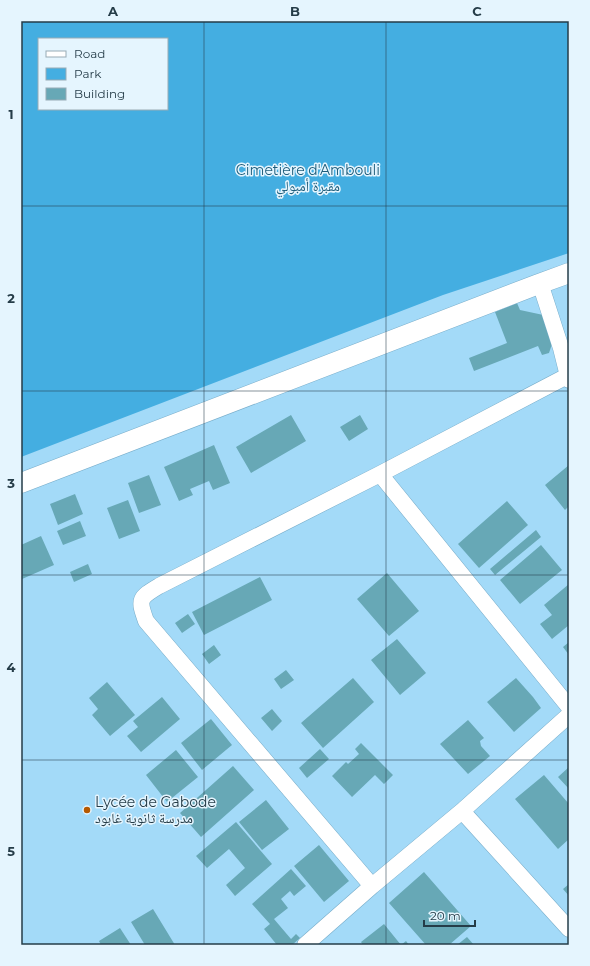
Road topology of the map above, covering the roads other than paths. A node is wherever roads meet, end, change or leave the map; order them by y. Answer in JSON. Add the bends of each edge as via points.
{"nodes":[{"id":1,"x":569,"y":273,"type":"edge"},
{"id":2,"x":540,"y":283,"type":"junction"},
{"id":3,"x":569,"y":377,"type":"edge"},
{"id":4,"x":380,"y":474,"type":"junction"},
{"id":5,"x":21,"y":483,"type":"edge"},
{"id":6,"x":569,"y":707,"type":"edge"},
{"id":7,"x":569,"y":715,"type":"edge"},
{"id":8,"x":462,"y":810,"type":"junction"},
{"id":9,"x":372,"y":886,"type":"junction"},
{"id":10,"x":569,"y":929,"type":"edge"},
{"id":11,"x":305,"y":945,"type":"edge"}],
"edges":[{"from":1,"to":2,"type":"street"},
{"from":2,"to":3,"type":"street"},
{"from":2,"to":5,"type":"street"},
{"from":3,"to":4,"type":"street"},
{"from":4,"to":6,"type":"street"},
{"from":4,"to":9,"type":"street","via":[[159,586],[146,594],[140,607],[146,621]]},
{"from":7,"to":8,"type":"street"},
{"from":8,"to":9,"type":"street"},
{"from":8,"to":10,"type":"street"},
{"from":9,"to":11,"type":"street"}]}
